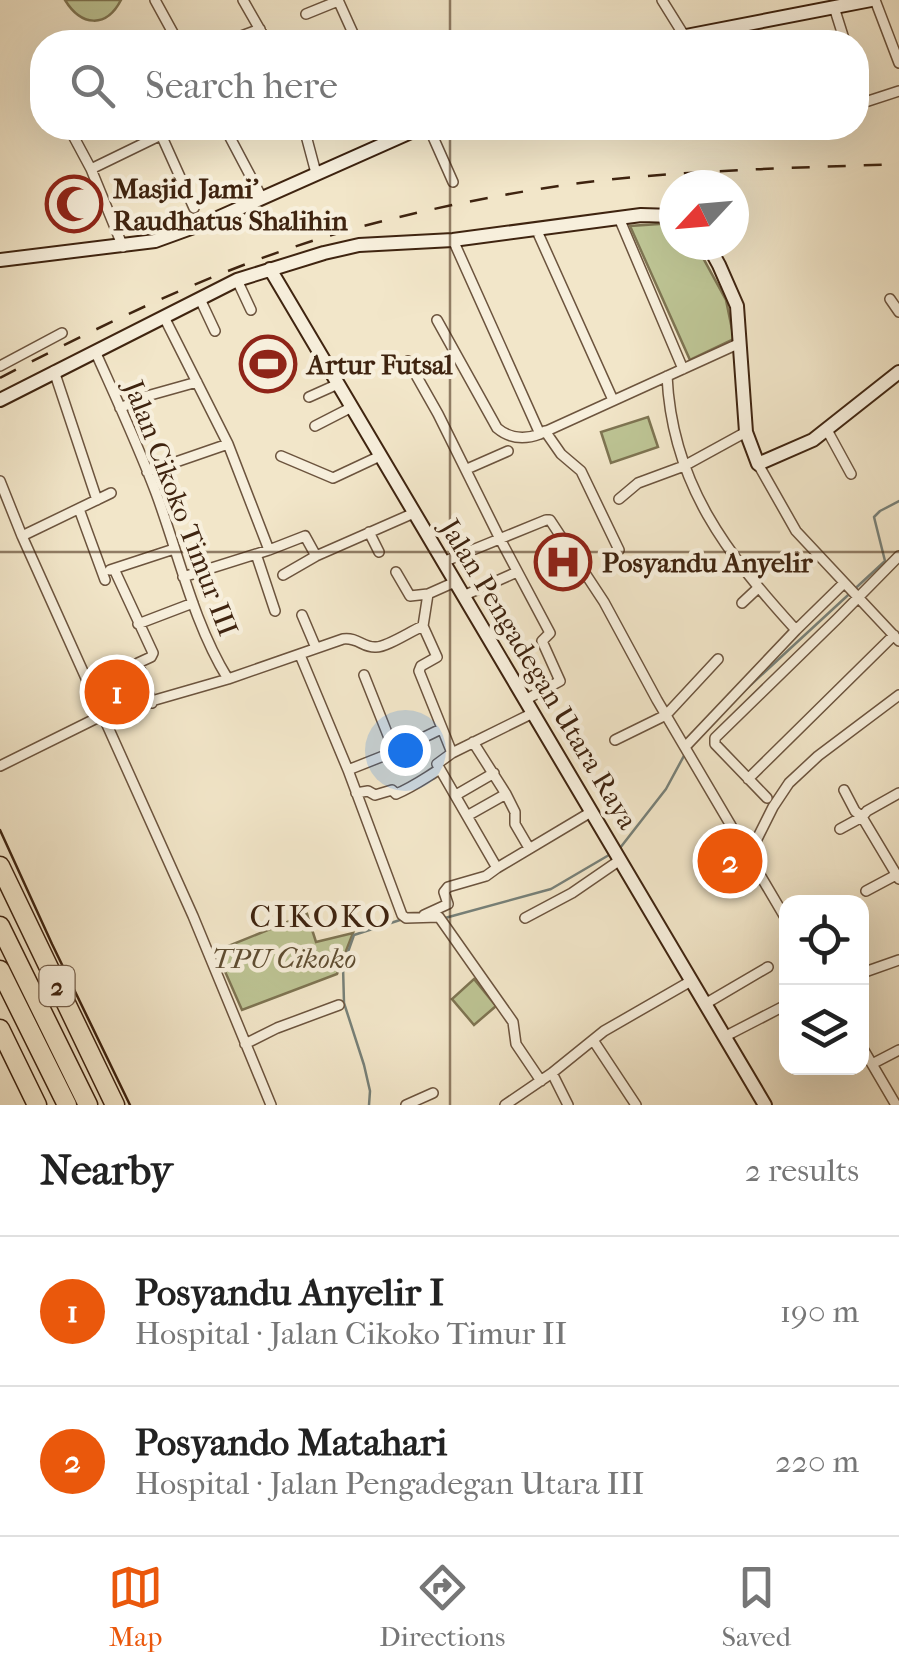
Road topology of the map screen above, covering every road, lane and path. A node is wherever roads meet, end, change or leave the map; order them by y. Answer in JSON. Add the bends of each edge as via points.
{"nodes":[{"id":1,"x":155,"y":0,"type":"edge"},
{"id":2,"x":244,"y":0,"type":"edge"},
{"id":3,"x":662,"y":0,"type":"edge"},
{"id":4,"x":794,"y":0,"type":"edge"},
{"id":5,"x":873,"y":0,"type":"edge"},
{"id":6,"x":338,"y":1,"type":"edge"},
{"id":7,"x":834,"y":8,"type":"junction"},
{"id":8,"x":306,"y":14,"type":"dead end"},
{"id":9,"x":801,"y":14,"type":"junction"},
{"id":10,"x":260,"y":29,"type":"edge"},
{"id":11,"x":171,"y":30,"type":"edge"},
{"id":12,"x":351,"y":30,"type":"edge"},
{"id":13,"x":681,"y":30,"type":"edge"},
{"id":14,"x":720,"y":30,"type":"edge"},
{"id":15,"x":840,"y":30,"type":"edge"},
{"id":16,"x":899,"y":63,"type":"edge"},
{"id":17,"x":899,"y":92,"type":"edge"},
{"id":18,"x":869,"y":101,"type":"edge"},
{"id":19,"x":75,"y":140,"type":"edge"},
{"id":20,"x":143,"y":140,"type":"edge"},
{"id":21,"x":165,"y":140,"type":"edge"},
{"id":22,"x":231,"y":140,"type":"edge"},
{"id":23,"x":307,"y":140,"type":"edge"},
{"id":24,"x":383,"y":140,"type":"edge"},
{"id":25,"x":434,"y":140,"type":"edge"},
{"id":26,"x":91,"y":169,"type":"junction"},
{"id":27,"x":316,"y":173,"type":"junction"},
{"id":28,"x":452,"y":182,"type":"dead end"},
{"id":29,"x":262,"y":198,"type":"junction"},
{"id":30,"x":194,"y":208,"type":"dead end"},
{"id":31,"x":659,"y":216,"type":"edge"},
{"id":32,"x":619,"y":218,"type":"junction"},
{"id":33,"x":526,"y":230,"type":"junction"},
{"id":34,"x":453,"y":240,"type":"junction"},
{"id":35,"x":123,"y":247,"type":"junction"},
{"id":36,"x":0,"y":260,"type":"edge"},
{"id":37,"x":717,"y":260,"type":"edge"},
{"id":38,"x":270,"y":269,"type":"junction"},
{"id":39,"x":237,"y":280,"type":"junction"},
{"id":40,"x":200,"y":298,"type":"junction"},
{"id":41,"x":890,"y":299,"type":"dead end"},
{"id":42,"x":250,"y":310,"type":"dead end"},
{"id":43,"x":899,"y":312,"type":"edge"},
{"id":44,"x":164,"y":318,"type":"junction"},
{"id":45,"x":437,"y":320,"type":"dead end"},
{"id":46,"x":215,"y":331,"type":"dead end"},
{"id":47,"x":62,"y":333,"type":"dead end"},
{"id":48,"x":740,"y":343,"type":"junction"},
{"id":49,"x":96,"y":351,"type":"junction"},
{"id":50,"x":408,"y":362,"type":"dead end"},
{"id":51,"x":0,"y":366,"type":"edge"},
{"id":52,"x":683,"y":369,"type":"junction"},
{"id":53,"x":54,"y":372,"type":"junction"},
{"id":54,"x":899,"y":372,"type":"edge"},
{"id":55,"x":668,"y":376,"type":"junction"},
{"id":56,"x":197,"y":382,"type":"junction"},
{"id":57,"x":338,"y":384,"type":"junction"},
{"id":58,"x":309,"y":397,"type":"dead end"},
{"id":59,"x":0,"y":400,"type":"edge"},
{"id":60,"x":613,"y":400,"type":"junction"},
{"id":61,"x":352,"y":407,"type":"junction"},
{"id":62,"x":120,"y":408,"type":"junction"},
{"id":63,"x":315,"y":426,"type":"dead end"},
{"id":64,"x":826,"y":430,"type":"junction"},
{"id":65,"x":543,"y":432,"type":"junction"},
{"id":66,"x":746,"y":432,"type":"junction"},
{"id":67,"x":228,"y":444,"type":"junction"},
{"id":68,"x":508,"y":451,"type":"dead end"},
{"id":69,"x":281,"y":456,"type":"dead end"},
{"id":70,"x":380,"y":456,"type":"junction"},
{"id":71,"x":758,"y":464,"type":"junction"},
{"id":72,"x":684,"y":466,"type":"junction"},
{"id":73,"x":466,"y":469,"type":"junction"},
{"id":74,"x":147,"y":472,"type":"junction"},
{"id":75,"x":851,"y":474,"type":"dead end"},
{"id":76,"x":0,"y":480,"type":"edge"},
{"id":77,"x":111,"y":493,"type":"dead end"},
{"id":78,"x":618,"y":499,"type":"dead end"},
{"id":79,"x":97,"y":500,"type":"junction"},
{"id":80,"x":78,"y":510,"type":"junction"},
{"id":81,"x":414,"y":513,"type":"junction"},
{"id":82,"x":369,"y":532,"type":"junction"},
{"id":83,"x":22,"y":536,"type":"junction"},
{"id":84,"x":499,"y":537,"type":"junction"},
{"id":85,"x":174,"y":548,"type":"junction"},
{"id":86,"x":269,"y":550,"type":"junction"},
{"id":87,"x":619,"y":550,"type":"dead end"},
{"id":88,"x":379,"y":552,"type":"dead end"},
{"id":89,"x":256,"y":554,"type":"junction"},
{"id":90,"x":316,"y":556,"type":"junction"},
{"id":91,"x":898,"y":558,"type":"edge"},
{"id":92,"x":443,"y":562,"type":"junction"},
{"id":93,"x":114,"y":569,"type":"junction"},
{"id":94,"x":396,"y":572,"type":"dead end"},
{"id":95,"x":518,"y":572,"type":"junction"},
{"id":96,"x":283,"y":575,"type":"dead end"},
{"id":97,"x":183,"y":577,"type":"junction"},
{"id":98,"x":455,"y":582,"type":"junction"},
{"id":99,"x":845,"y":585,"type":"junction"},
{"id":100,"x":758,"y":588,"type":"junction"},
{"id":101,"x":428,"y":594,"type":"junction"},
{"id":102,"x":463,"y":596,"type":"junction"},
{"id":103,"x":856,"y":597,"type":"junction"},
{"id":104,"x":742,"y":602,"type":"dead end"},
{"id":105,"x":193,"y":604,"type":"junction"},
{"id":106,"x":275,"y":611,"type":"dead end"},
{"id":107,"x":302,"y":614,"type":"dead end"},
{"id":108,"x":138,"y":624,"type":"junction"},
{"id":109,"x":423,"y":626,"type":"junction"},
{"id":110,"x":796,"y":630,"type":"junction"},
{"id":111,"x":896,"y":638,"type":"edge"},
{"id":112,"x":316,"y":648,"type":"junction"},
{"id":113,"x":300,"y":655,"type":"junction"},
{"id":114,"x":718,"y":659,"type":"dead end"},
{"id":115,"x":364,"y":675,"type":"dead end"},
{"id":116,"x":228,"y":679,"type":"junction"},
{"id":117,"x":899,"y":695,"type":"edge"},
{"id":118,"x":524,"y":700,"type":"junction"},
{"id":119,"x":152,"y":703,"type":"junction"},
{"id":120,"x":533,"y":713,"type":"junction"},
{"id":121,"x":103,"y":715,"type":"junction"},
{"id":122,"x":666,"y":715,"type":"junction"},
{"id":123,"x":441,"y":729,"type":"junction"},
{"id":124,"x":615,"y":740,"type":"dead end"},
{"id":125,"x":473,"y":742,"type":"junction"},
{"id":126,"x":396,"y":751,"type":"junction"},
{"id":127,"x":687,"y":751,"type":"junction"},
{"id":128,"x":452,"y":754,"type":"junction"},
{"id":129,"x":0,"y":766,"type":"edge"},
{"id":130,"x":439,"y":766,"type":"junction"},
{"id":131,"x":402,"y":768,"type":"dead end"},
{"id":132,"x":348,"y":770,"type":"junction"},
{"id":133,"x":494,"y":773,"type":"junction"},
{"id":134,"x":748,"y":778,"type":"junction"},
{"id":135,"x":844,"y":790,"type":"dead end"},
{"id":136,"x":356,"y":793,"type":"junction"},
{"id":137,"x":899,"y":793,"type":"edge"},
{"id":138,"x":506,"y":794,"type":"junction"},
{"id":139,"x":456,"y":795,"type":"junction"},
{"id":140,"x":767,"y":798,"type":"dead end"},
{"id":141,"x":592,"y":812,"type":"junction"},
{"id":142,"x":467,"y":816,"type":"junction"},
{"id":143,"x":862,"y":817,"type":"junction"},
{"id":144,"x":840,"y":829,"type":"dead end"},
{"id":145,"x":529,"y":848,"type":"junction"},
{"id":146,"x":616,"y":854,"type":"junction"},
{"id":147,"x":748,"y":855,"type":"junction"},
{"id":148,"x":0,"y":866,"type":"edge"},
{"id":149,"x":497,"y":868,"type":"junction"},
{"id":150,"x":898,"y":877,"type":"edge"},
{"id":151,"x":866,"y":891,"type":"dead end"},
{"id":152,"x":779,"y":907,"type":"edge"},
{"id":153,"x":422,"y":916,"type":"junction"},
{"id":154,"x":526,"y":918,"type":"dead end"},
{"id":155,"x":0,"y":926,"type":"edge"},
{"id":156,"x":899,"y":960,"type":"edge"},
{"id":157,"x":768,"y":967,"type":"dead end"},
{"id":158,"x":0,"y":970,"type":"edge"},
{"id":159,"x":869,"y":971,"type":"edge"},
{"id":160,"x":692,"y":981,"type":"junction"},
{"id":161,"x":705,"y":1004,"type":"junction"},
{"id":162,"x":339,"y":1005,"type":"dead end"},
{"id":163,"x":779,"y":1008,"type":"edge"},
{"id":164,"x":0,"y":1029,"type":"edge"},
{"id":165,"x":724,"y":1036,"type":"junction"},
{"id":166,"x":593,"y":1040,"type":"junction"},
{"id":167,"x":245,"y":1044,"type":"junction"},
{"id":168,"x":899,"y":1050,"type":"edge"},
{"id":169,"x":869,"y":1059,"type":"edge"},
{"id":170,"x":872,"y":1064,"type":"junction"},
{"id":171,"x":552,"y":1074,"type":"junction"},
{"id":172,"x":540,"y":1081,"type":"junction"},
{"id":173,"x":433,"y":1093,"type":"dead end"},
{"id":174,"x":37,"y":1105,"type":"edge"},
{"id":175,"x":67,"y":1105,"type":"edge"},
{"id":176,"x":88,"y":1105,"type":"edge"},
{"id":177,"x":115,"y":1105,"type":"edge"},
{"id":178,"x":271,"y":1105,"type":"edge"},
{"id":179,"x":406,"y":1105,"type":"edge"},
{"id":180,"x":504,"y":1105,"type":"edge"},
{"id":181,"x":568,"y":1105,"type":"edge"},
{"id":182,"x":636,"y":1105,"type":"edge"},
{"id":183,"x":765,"y":1105,"type":"edge"},
{"id":184,"x":896,"y":1105,"type":"edge"}],
"edges":[{"from":1,"to":11,"type":"street"},
{"from":2,"to":10,"type":"street"},
{"from":3,"to":13,"type":"street"},
{"from":4,"to":9,"type":"street"},
{"from":5,"to":7,"type":"street"},
{"from":5,"to":16,"type":"street"},
{"from":6,"to":8,"type":"street"},
{"from":6,"to":12,"type":"street"},
{"from":7,"to":9,"type":"street"},
{"from":7,"to":15,"type":"street"},
{"from":9,"to":14,"type":"street"},
{"from":17,"to":18,"type":"street"},
{"from":19,"to":26,"type":"street"},
{"from":20,"to":26,"type":"street"},
{"from":21,"to":30,"type":"street"},
{"from":22,"to":29,"type":"street"},
{"from":23,"to":27,"type":"street"},
{"from":24,"to":27,"type":"street"},
{"from":25,"to":28,"type":"street"},
{"from":26,"to":35,"type":"street"},
{"from":27,"to":29,"type":"street"},
{"from":29,"to":35,"type":"street","via":[[155,242]]},
{"from":31,"to":32,"type":"street"},
{"from":32,"to":33,"type":"street"},
{"from":32,"to":52,"type":"street"},
{"from":33,"to":34,"type":"street"},
{"from":33,"to":60,"type":"street","via":[[537,231]]},
{"from":34,"to":38,"type":"street","via":[[359,245]]},
{"from":34,"to":65,"type":"street"},
{"from":35,"to":36,"type":"street"},
{"from":37,"to":48,"type":"street","via":[[736,306]]},
{"from":38,"to":39,"type":"street"},
{"from":38,"to":57,"type":"street","name":"Jalan Pengadegan Utara Raya"},
{"from":39,"to":40,"type":"street"},
{"from":39,"to":42,"type":"street"},
{"from":40,"to":44,"type":"street"},
{"from":40,"to":46,"type":"street"},
{"from":41,"to":43,"type":"street"},
{"from":44,"to":49,"type":"street"},
{"from":44,"to":56,"type":"street"},
{"from":45,"to":65,"type":"street","via":[[497,428],[521,438]]},
{"from":47,"to":51,"type":"street"},
{"from":48,"to":52,"type":"street"},
{"from":48,"to":66,"type":"street"},
{"from":49,"to":53,"type":"street"},
{"from":49,"to":62,"type":"street","name":"Jalan Cikoko Timur III"},
{"from":50,"to":73,"type":"street"},
{"from":52,"to":55,"type":"street"},
{"from":53,"to":59,"type":"street"},
{"from":53,"to":79,"type":"street"},
{"from":54,"to":64,"type":"street"},
{"from":55,"to":60,"type":"street"},
{"from":55,"to":72,"type":"street"},
{"from":56,"to":62,"type":"street"},
{"from":56,"to":67,"type":"street"},
{"from":57,"to":58,"type":"street"},
{"from":57,"to":61,"type":"street","name":"Jalan Pengadegan Utara Raya"},
{"from":60,"to":65,"type":"street"},
{"from":61,"to":63,"type":"street"},
{"from":61,"to":70,"type":"street","name":"Jalan Pengadegan Utara Raya"},
{"from":62,"to":74,"type":"street","name":"Jalan Cikoko Timur III"},
{"from":64,"to":71,"type":"street"},
{"from":64,"to":75,"type":"street"},
{"from":65,"to":87,"type":"street","via":[[581,471]]},
{"from":66,"to":71,"type":"street"},
{"from":66,"to":72,"type":"street"},
{"from":67,"to":74,"type":"street"},
{"from":67,"to":86,"type":"street"},
{"from":68,"to":73,"type":"street"},
{"from":69,"to":70,"type":"street","via":[[333,478]]},
{"from":70,"to":81,"type":"street","name":"Jalan Pengadegan Utara Raya"},
{"from":71,"to":99,"type":"street","via":[[796,531]]},
{"from":72,"to":78,"type":"street","via":[[643,480]]},
{"from":72,"to":100,"type":"street","via":[[714,529]]},
{"from":73,"to":84,"type":"street"},
{"from":74,"to":85,"type":"street","name":"Jalan Cikoko Timur III"},
{"from":76,"to":83,"type":"street"},
{"from":77,"to":79,"type":"street"},
{"from":79,"to":80,"type":"street"},
{"from":80,"to":83,"type":"street"},
{"from":80,"to":93,"type":"street","via":[[104,577]]},
{"from":81,"to":82,"type":"street"},
{"from":81,"to":92,"type":"street","name":"Jalan Pengadegan Utara Raya"},
{"from":82,"to":88,"type":"street"},
{"from":82,"to":90,"type":"street"},
{"from":83,"to":121,"type":"street"},
{"from":84,"to":92,"type":"street"},
{"from":84,"to":95,"type":"street"},
{"from":84,"to":122,"type":"street","via":[[550,520]]},
{"from":85,"to":93,"type":"street"},
{"from":85,"to":97,"type":"street","name":"Jalan Cikoko Timur III"},
{"from":86,"to":89,"type":"street"},
{"from":86,"to":90,"type":"street","via":[[305,536]]},
{"from":89,"to":97,"type":"street"},
{"from":89,"to":106,"type":"street"},
{"from":90,"to":96,"type":"street"},
{"from":91,"to":103,"type":"street"},
{"from":92,"to":98,"type":"street","name":"Jalan Pengadegan Utara Raya"},
{"from":93,"to":108,"type":"street"},
{"from":94,"to":101,"type":"street","via":[[410,596]]},
{"from":95,"to":102,"type":"street"},
{"from":95,"to":118,"type":"street","via":[[550,634],[542,641],[560,680]]},
{"from":97,"to":105,"type":"street","name":"Jalan Cikoko Timur III"},
{"from":98,"to":101,"type":"street"},
{"from":98,"to":102,"type":"street","name":"Jalan Pengadegan Utara Raya"},
{"from":99,"to":103,"type":"street"},
{"from":99,"to":110,"type":"street"},
{"from":100,"to":104,"type":"street"},
{"from":100,"to":110,"type":"street"},
{"from":101,"to":109,"type":"street"},
{"from":102,"to":118,"type":"street","name":"Jalan Pengadegan Utara Raya"},
{"from":103,"to":111,"type":"street"},
{"from":103,"to":134,"type":"street","via":[[715,738]]},
{"from":105,"to":108,"type":"street"},
{"from":105,"to":116,"type":"street","name":"Jalan Cikoko Timur III"},
{"from":107,"to":112,"type":"street"},
{"from":108,"to":119,"type":"street","via":[[153,653],[138,662]]},
{"from":109,"to":112,"type":"street","via":[[376,648],[348,638]]},
{"from":109,"to":123,"type":"street","via":[[437,657],[419,670]]},
{"from":110,"to":127,"type":"street"},
{"from":111,"to":134,"type":"street"},
{"from":112,"to":113,"type":"street"},
{"from":113,"to":116,"type":"street"},
{"from":113,"to":132,"type":"street"},
{"from":114,"to":122,"type":"street"},
{"from":115,"to":126,"type":"street"},
{"from":116,"to":119,"type":"street"},
{"from":117,"to":147,"type":"street","via":[[789,783]]},
{"from":118,"to":120,"type":"street","name":"Jalan Pengadegan Utara Raya"},
{"from":119,"to":121,"type":"street"},
{"from":120,"to":125,"type":"street"},
{"from":120,"to":141,"type":"street","name":"Jalan Pengadegan Utara Raya"},
{"from":121,"to":129,"type":"street"},
{"from":121,"to":167,"type":"street"},
{"from":122,"to":124,"type":"street"},
{"from":122,"to":127,"type":"street"},
{"from":123,"to":126,"type":"street"},
{"from":123,"to":128,"type":"street"},
{"from":125,"to":128,"type":"street"},
{"from":125,"to":133,"type":"street"},
{"from":126,"to":131,"type":"street"},
{"from":126,"to":132,"type":"street"},
{"from":127,"to":147,"type":"street"},
{"from":128,"to":130,"type":"street"},
{"from":130,"to":136,"type":"street","via":[[396,794]]},
{"from":130,"to":139,"type":"street"},
{"from":132,"to":136,"type":"street"},
{"from":133,"to":138,"type":"street"},
{"from":133,"to":139,"type":"street"},
{"from":134,"to":140,"type":"street"},
{"from":135,"to":143,"type":"street"},
{"from":136,"to":153,"type":"street","via":[[403,917]]},
{"from":137,"to":143,"type":"street"},
{"from":138,"to":142,"type":"street"},
{"from":138,"to":145,"type":"street"},
{"from":139,"to":142,"type":"street"},
{"from":141,"to":145,"type":"street"},
{"from":141,"to":146,"type":"street","name":"Jalan Pengadegan Utara Raya"},
{"from":142,"to":149,"type":"street"},
{"from":143,"to":144,"type":"street"},
{"from":143,"to":150,"type":"street"},
{"from":145,"to":149,"type":"street"},
{"from":146,"to":154,"type":"street","via":[[572,893]]},
{"from":146,"to":160,"type":"street","name":"Jalan Pengadegan Utara Raya"},
{"from":147,"to":152,"type":"street"},
{"from":148,"to":177,"type":"highway","number":"2"},
{"from":149,"to":153,"type":"street","via":[[448,887],[448,904]]},
{"from":150,"to":151,"type":"street"},
{"from":153,"to":172,"type":"street","via":[[441,920],[512,1022],[516,1044]]},
{"from":155,"to":176,"type":"highway"},
{"from":156,"to":159,"type":"street"},
{"from":157,"to":161,"type":"street"},
{"from":158,"to":175,"type":"highway"},
{"from":160,"to":161,"type":"street","name":"Jalan Pengadegan Utara Raya"},
{"from":160,"to":166,"type":"street"},
{"from":161,"to":165,"type":"street","name":"Jalan Pengadegan Utara Raya"},
{"from":162,"to":167,"type":"street"},
{"from":163,"to":165,"type":"street"},
{"from":164,"to":174,"type":"highway"},
{"from":165,"to":183,"type":"street","name":"Jalan Pengadegan Utara Raya"},
{"from":166,"to":171,"type":"street"},
{"from":166,"to":182,"type":"street"},
{"from":167,"to":178,"type":"street"},
{"from":168,"to":170,"type":"street"},
{"from":169,"to":170,"type":"street"},
{"from":170,"to":184,"type":"street"},
{"from":171,"to":172,"type":"street"},
{"from":171,"to":181,"type":"street"},
{"from":172,"to":180,"type":"street"},
{"from":173,"to":179,"type":"street"}]}
